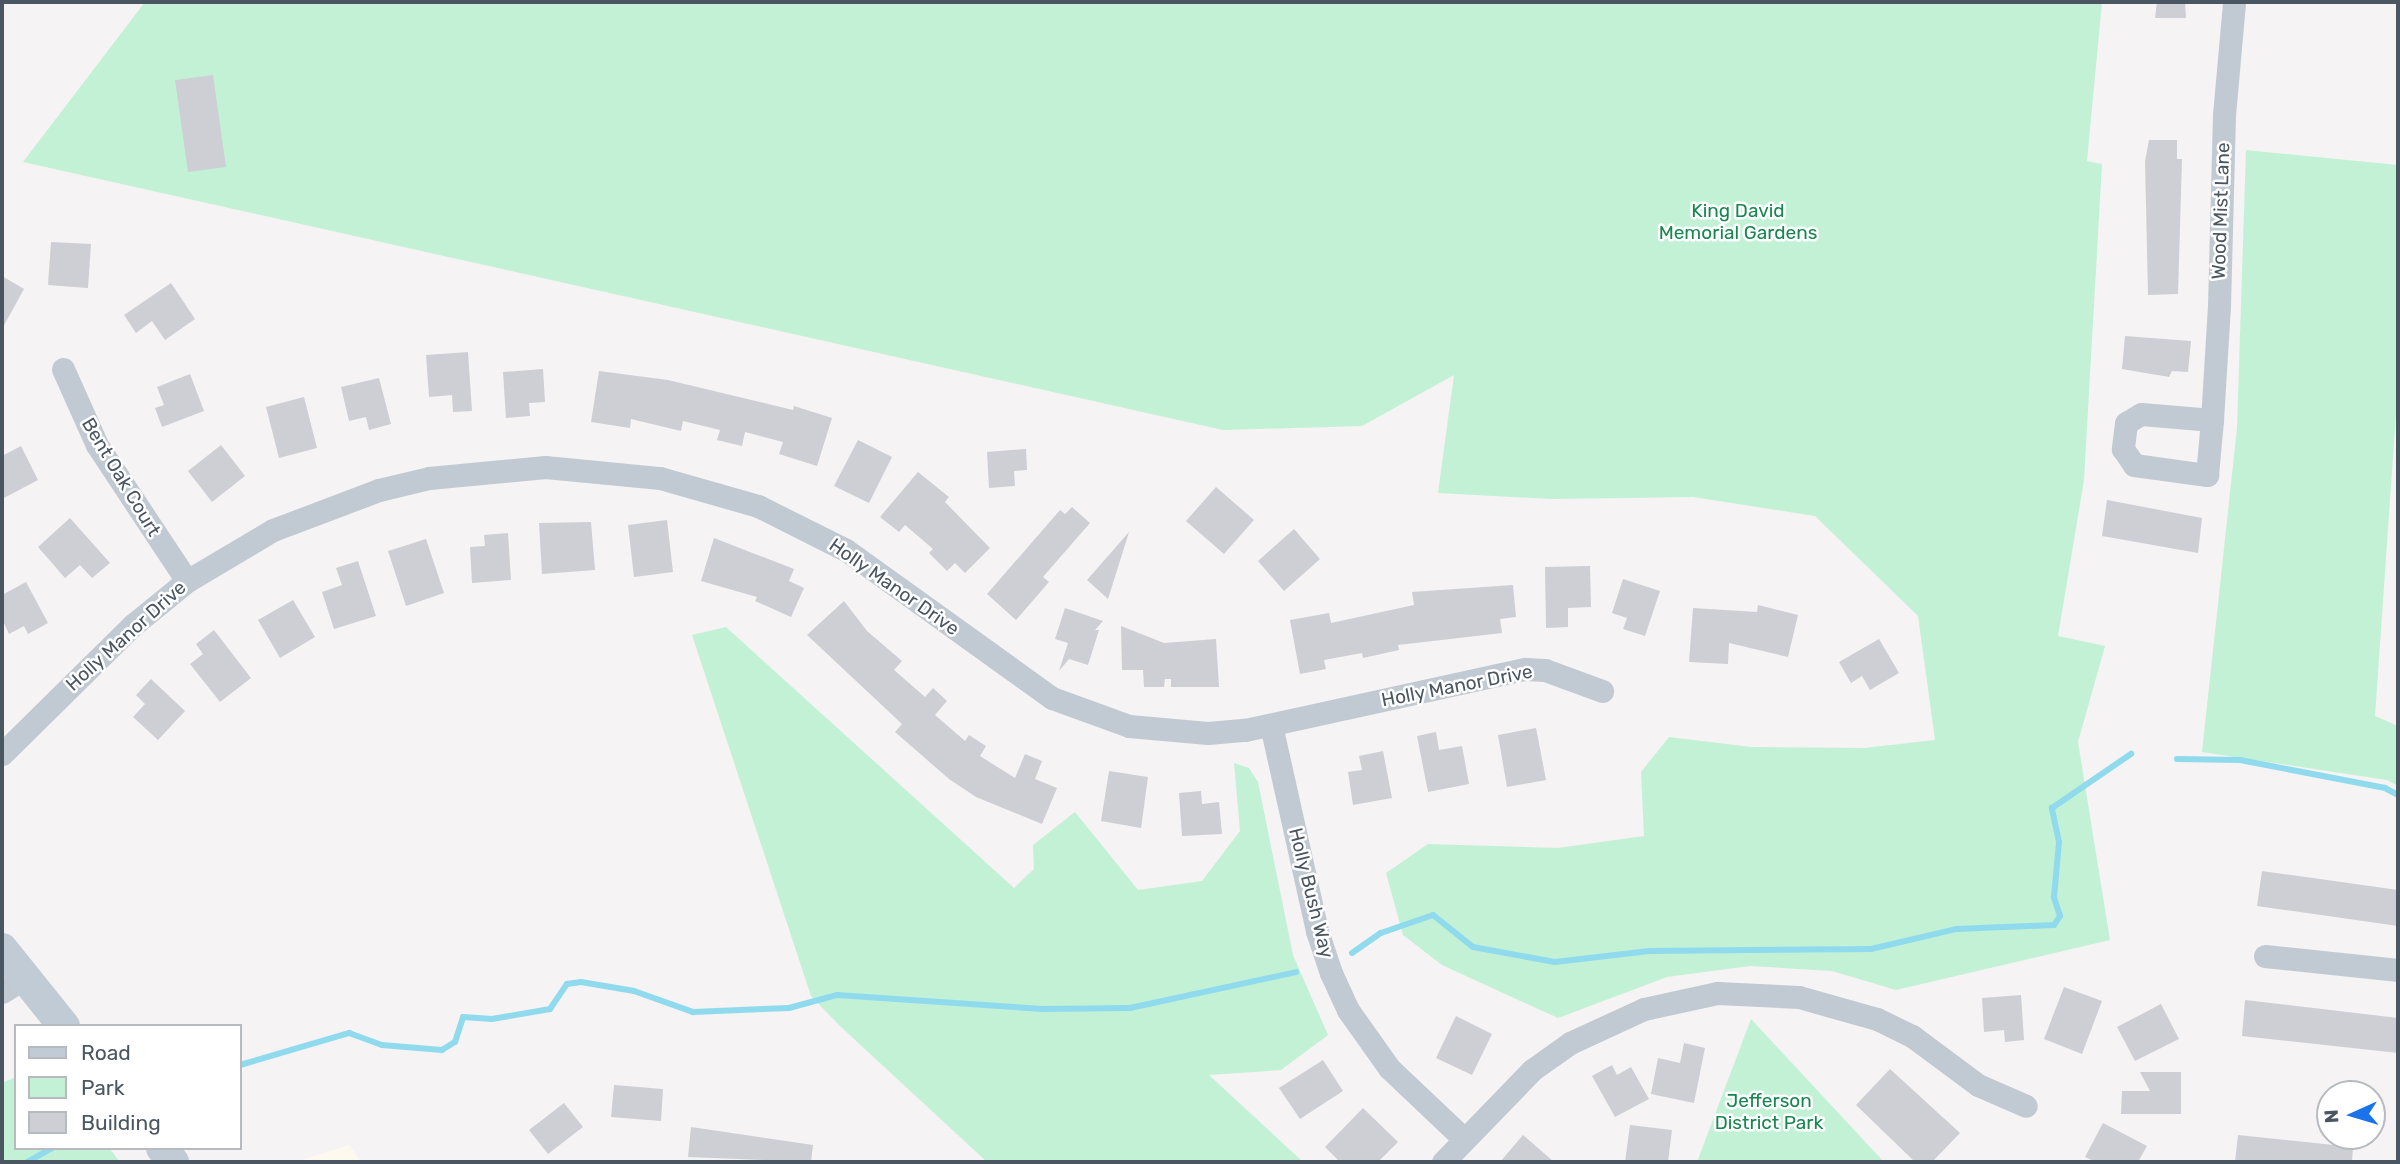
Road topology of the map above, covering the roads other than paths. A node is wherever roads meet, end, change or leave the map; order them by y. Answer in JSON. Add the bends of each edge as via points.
{"nodes":[{"id":1,"x":2234,"y":2,"type":"edge"},
{"id":2,"x":63,"y":369,"type":"dead end"},
{"id":3,"x":2212,"y":420,"type":"dead end"},
{"id":4,"x":187,"y":581,"type":"junction"},
{"id":5,"x":1602,"y":691,"type":"dead end"},
{"id":6,"x":1271,"y":725,"type":"junction"},
{"id":7,"x":2,"y":754,"type":"edge"},
{"id":8,"x":2,"y":949,"type":"edge"},
{"id":9,"x":2265,"y":956,"type":"dead end"},
{"id":10,"x":2398,"y":970,"type":"edge"},
{"id":11,"x":14,"y":985,"type":"edge"},
{"id":12,"x":62,"y":1024,"type":"edge"},
{"id":13,"x":2026,"y":1106,"type":"dead end"},
{"id":14,"x":1464,"y":1139,"type":"junction"},
{"id":15,"x":1443,"y":1162,"type":"edge"}],
"edges":[{"from":1,"to":3,"type":"street","name":"Wood Mist Lane","via":[[2224,115]]},
{"from":2,"to":4,"type":"street","name":"Bent Oak Court","via":[[97,445]]},
{"from":4,"to":6,"type":"street","name":"Holly Manor Drive","via":[[273,530],[379,490],[489,470],[602,470],[705,488],[809,529],[870,566],[1019,678],[1093,716],[1166,732],[1208,733]]},
{"from":4,"to":7,"type":"street","name":"Holly Manor Drive","via":[[132,625]]},
{"from":5,"to":6,"type":"street","name":"Holly Manor Drive","via":[[1545,670],[1525,669]]},
{"from":6,"to":14,"type":"street","name":"Holly Bush Way","via":[[1317,931],[1343,998],[1389,1068]]},
{"from":8,"to":11,"type":"main road"},
{"from":9,"to":10,"type":"street"},
{"from":11,"to":12,"type":"main road"},
{"from":13,"to":14,"type":"street","via":[[1978,1085],[1912,1036],[1877,1019],[1799,997],[1717,993],[1644,1009],[1570,1043],[1532,1070]]},
{"from":14,"to":15,"type":"street"}]}
